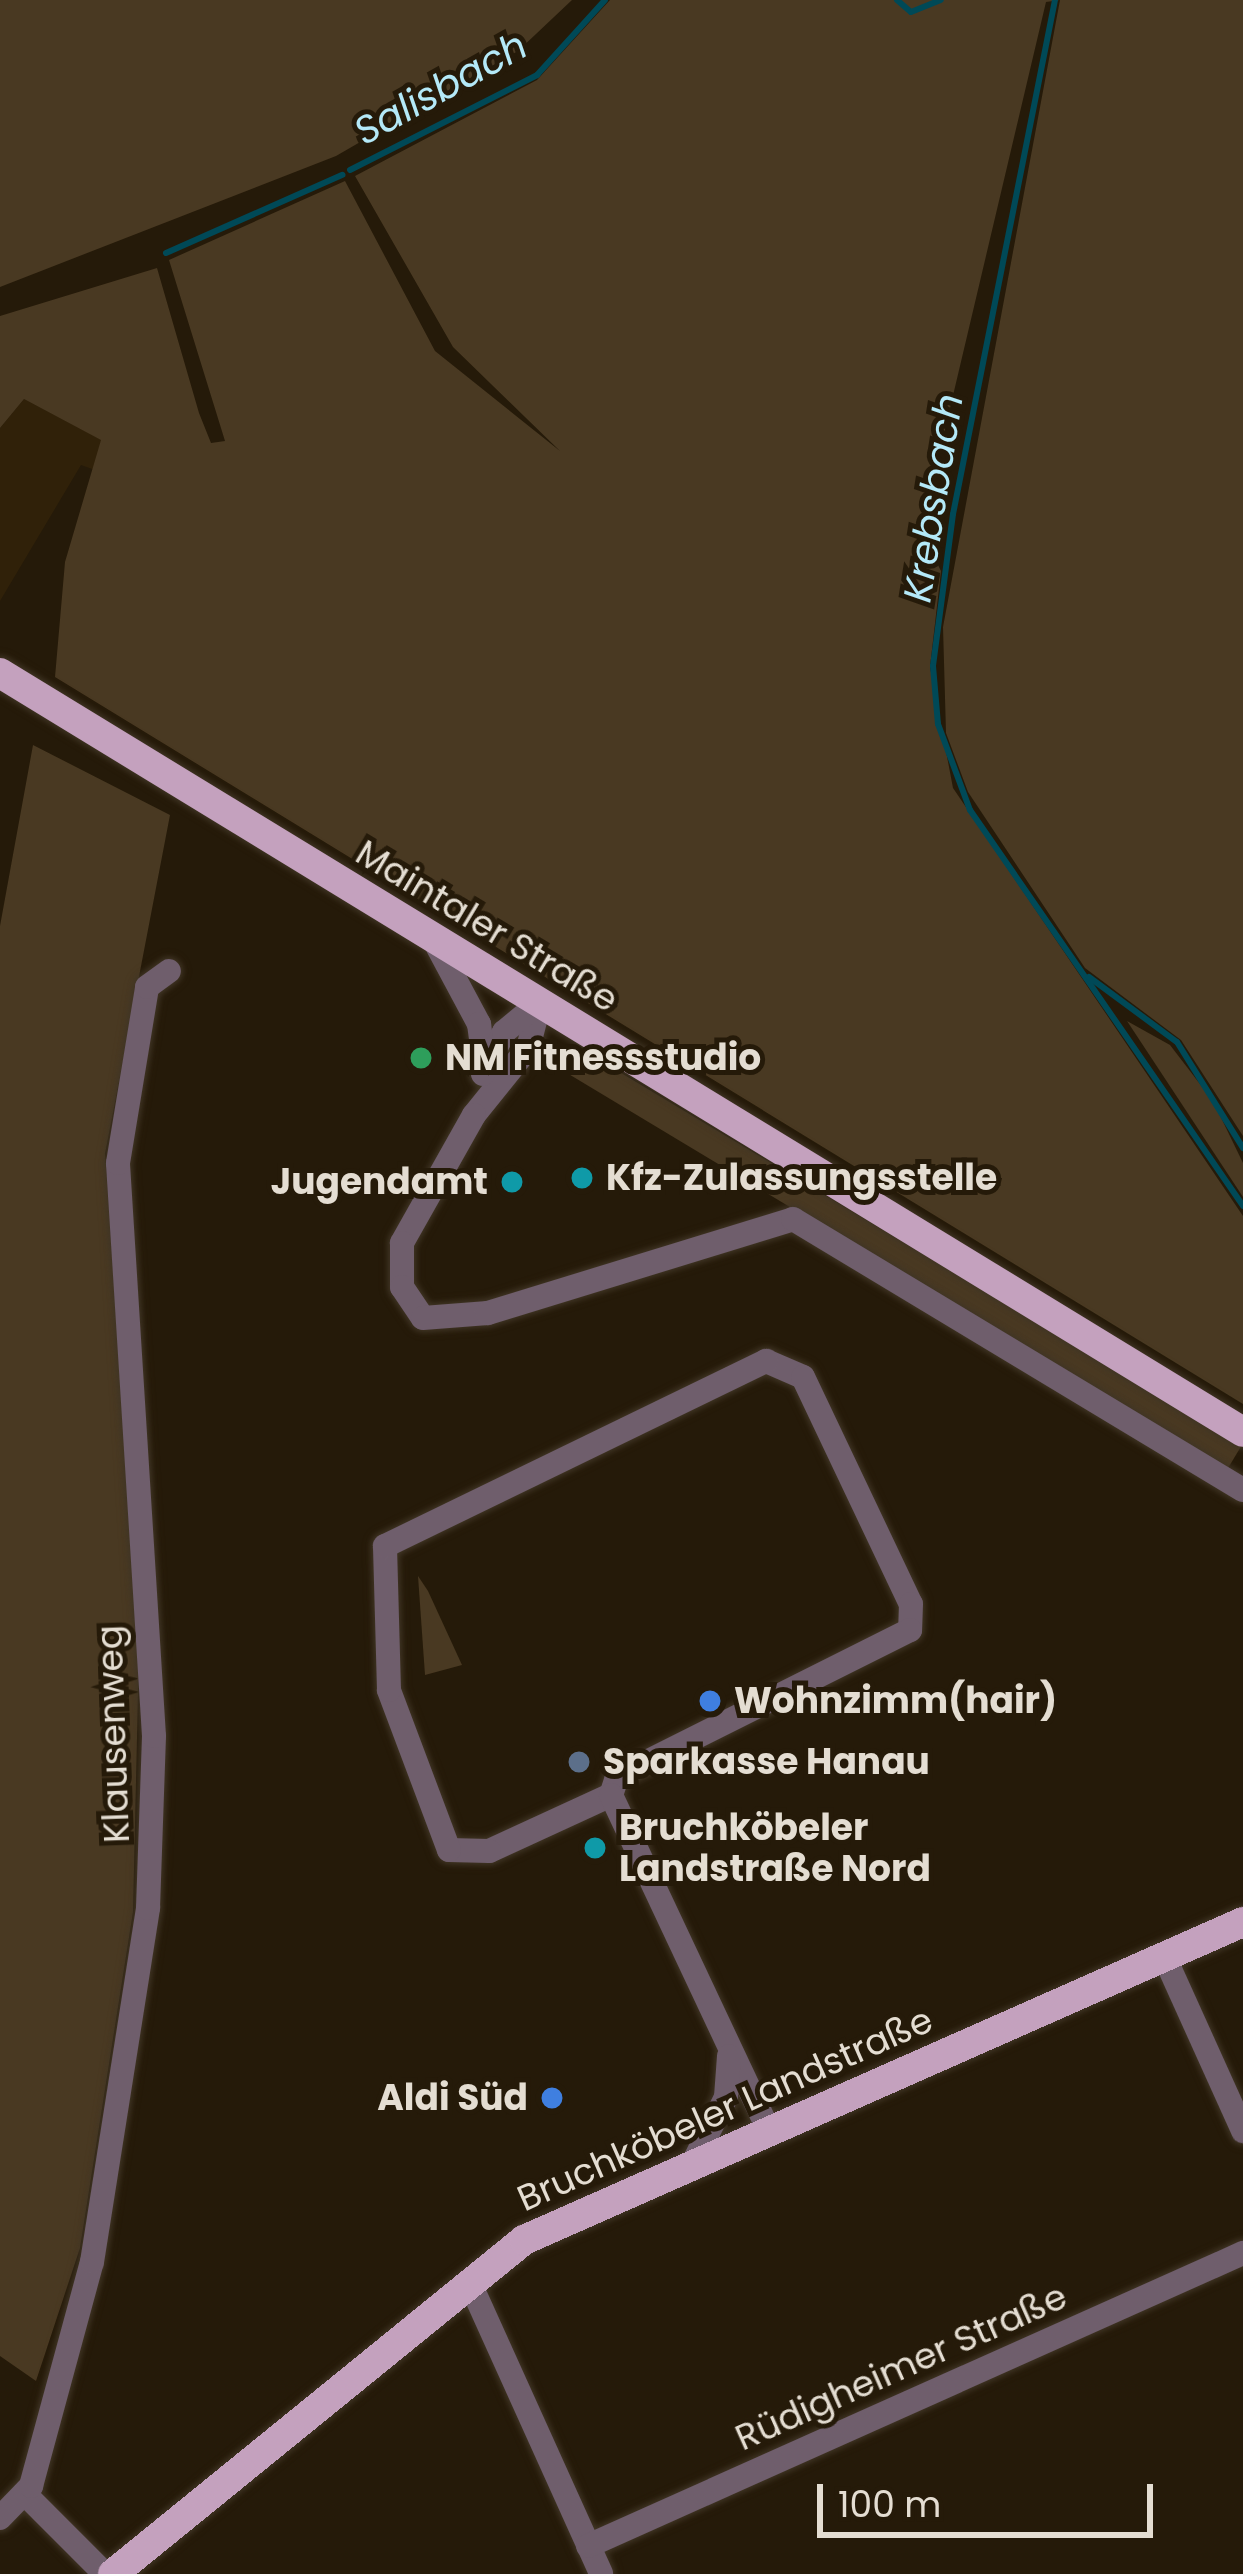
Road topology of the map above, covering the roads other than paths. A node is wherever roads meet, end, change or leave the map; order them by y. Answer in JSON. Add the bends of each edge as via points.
{"nodes":[{"id":1,"x":0,"y":673,"type":"edge"},
{"id":2,"x":433,"y":938,"type":"junction"},
{"id":3,"x":169,"y":970,"type":"dead end"},
{"id":4,"x":540,"y":1002,"type":"junction"},
{"id":5,"x":485,"y":1068,"type":"junction"},
{"id":6,"x":474,"y":1115,"type":"junction"},
{"id":7,"x":1243,"y":1432,"type":"edge"},
{"id":8,"x":1243,"y":1490,"type":"edge"},
{"id":9,"x":611,"y":1795,"type":"junction"},
{"id":10,"x":1243,"y":1922,"type":"edge"},
{"id":11,"x":1165,"y":1958,"type":"junction"},
{"id":12,"x":729,"y":2047,"type":"junction"},
{"id":13,"x":767,"y":2127,"type":"junction"},
{"id":14,"x":1243,"y":2131,"type":"edge"},
{"id":15,"x":695,"y":2159,"type":"junction"},
{"id":16,"x":1243,"y":2253,"type":"edge"},
{"id":17,"x":469,"y":2281,"type":"junction"},
{"id":18,"x":26,"y":2494,"type":"junction"},
{"id":19,"x":0,"y":2518,"type":"edge"},
{"id":20,"x":588,"y":2546,"type":"junction"},
{"id":21,"x":109,"y":2574,"type":"edge"},
{"id":22,"x":601,"y":2574,"type":"edge"}],
"edges":[{"from":1,"to":2,"type":"main road","name":"Maintaler Straße"},
{"from":2,"to":4,"type":"main road","name":"Maintaler Straße"},
{"from":2,"to":5,"type":"street","via":[[478,1024]]},
{"from":3,"to":18,"type":"street","name":"Klausenweg","via":[[147,987],[118,1163],[154,1736],[148,1908],[96,2242]]},
{"from":4,"to":5,"type":"street"},
{"from":4,"to":6,"type":"street","via":[[528,1048]]},
{"from":4,"to":7,"type":"main road","name":"Maintaler Straße"},
{"from":5,"to":6,"type":"street"},
{"from":6,"to":8,"type":"street","via":[[402,1243],[402,1287],[423,1318],[488,1313],[793,1219]]},
{"from":9,"to":9,"type":"street","via":[[617,1777],[910,1630],[908,1597],[788,1364],[766,1361],[699,1391],[401,1532],[380,1556],[389,1690],[442,1843],[470,1858]]},
{"from":9,"to":12,"type":"street"},
{"from":10,"to":11,"type":"main road","name":"Bruchköbeler Landstraße"},
{"from":11,"to":13,"type":"main road","name":"Bruchköbeler Landstraße"},
{"from":11,"to":14,"type":"street"},
{"from":12,"to":13,"type":"street"},
{"from":12,"to":15,"type":"street","via":[[726,2097]]},
{"from":13,"to":15,"type":"main road","name":"Bruchköbeler Landstraße"},
{"from":15,"to":17,"type":"main road","name":"Bruchköbeler Landstraße","via":[[524,2240]]},
{"from":16,"to":20,"type":"street","name":"Rüdigheimer Straße"},
{"from":17,"to":20,"type":"street"},
{"from":17,"to":21,"type":"main road","name":"Bruchköbeler Landstraße"},
{"from":18,"to":19,"type":"street"},
{"from":18,"to":21,"type":"street"},
{"from":20,"to":22,"type":"street"}]}
